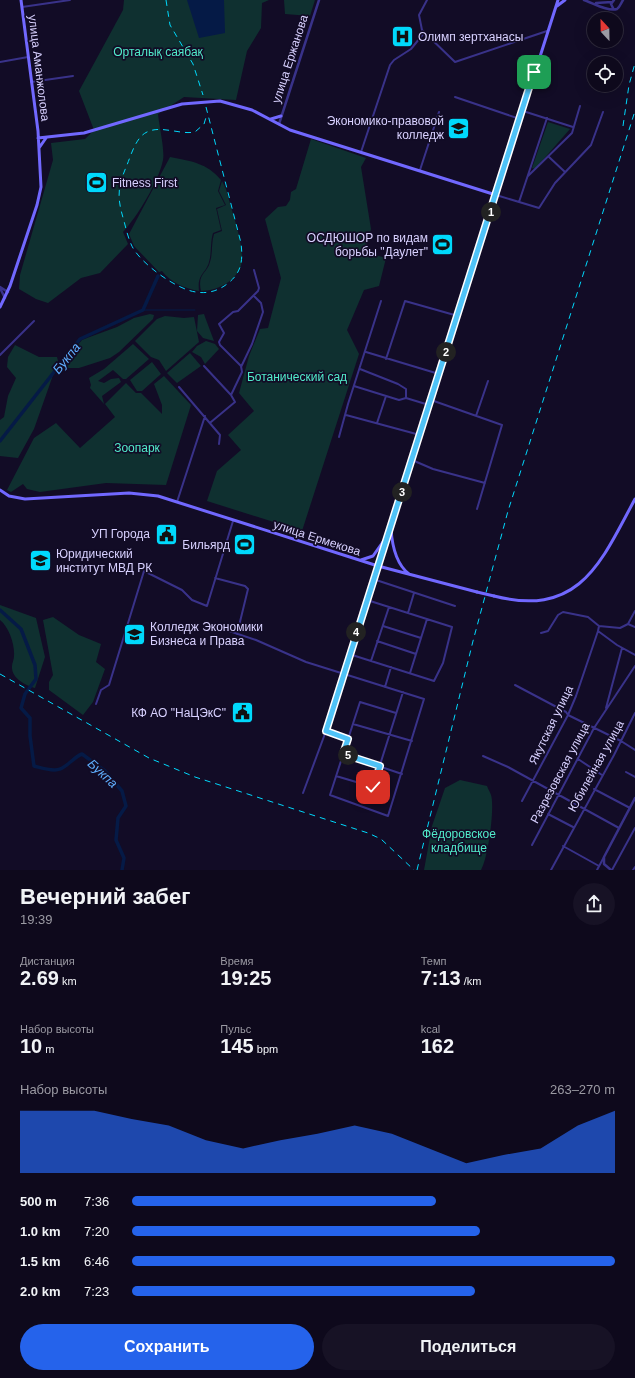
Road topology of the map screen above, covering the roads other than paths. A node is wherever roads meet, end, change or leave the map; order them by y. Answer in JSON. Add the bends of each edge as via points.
{"nodes":[{"id":1,"x":21,"y":0,"type":"edge"},
{"id":2,"x":70,"y":0,"type":"edge"},
{"id":3,"x":319,"y":0,"type":"edge"},
{"id":4,"x":427,"y":0,"type":"edge"},
{"id":5,"x":558,"y":0,"type":"edge"},
{"id":6,"x":565,"y":0,"type":"edge"},
{"id":7,"x":584,"y":0,"type":"edge"},
{"id":8,"x":614,"y":0,"type":"edge"},
{"id":9,"x":623,"y":0,"type":"edge"},
{"id":10,"x":593,"y":3,"type":"junction"},
{"id":11,"x":620,"y":5,"type":"junction"},
{"id":12,"x":22,"y":7,"type":"junction"},
{"id":13,"x":555,"y":8,"type":"junction"},
{"id":14,"x":614,"y":8,"type":"junction"},
{"id":15,"x":547,"y":31,"type":"junction"},
{"id":16,"x":424,"y":33,"type":"junction"},
{"id":17,"x":28,"y":57,"type":"junction"},
{"id":18,"x":0,"y":62,"type":"edge"},
{"id":19,"x":72,"y":76,"type":"dead end"},
{"id":20,"x":31,"y":82,"type":"junction"},
{"id":21,"x":455,"y":97,"type":"dead end"},
{"id":22,"x":580,"y":106,"type":"dead end"},
{"id":23,"x":522,"y":110,"type":"junction"},
{"id":24,"x":438,"y":112,"type":"dead end"},
{"id":25,"x":603,"y":112,"type":"dead end"},
{"id":26,"x":281,"y":116,"type":"junction"},
{"id":27,"x":547,"y":118,"type":"junction"},
{"id":28,"x":271,"y":119,"type":"junction"},
{"id":29,"x":520,"y":119,"type":"junction"},
{"id":30,"x":279,"y":124,"type":"junction"},
{"id":31,"x":573,"y":128,"type":"junction"},
{"id":32,"x":38,"y":131,"type":"junction"},
{"id":33,"x":38,"y":138,"type":"junction"},
{"id":34,"x":46,"y":138,"type":"junction"},
{"id":35,"x":39,"y":146,"type":"junction"},
{"id":36,"x":361,"y":152,"type":"junction"},
{"id":37,"x":549,"y":156,"type":"junction"},
{"id":38,"x":420,"y":170,"type":"junction"},
{"id":39,"x":565,"y":172,"type":"junction"},
{"id":40,"x":528,"y":176,"type":"junction"},
{"id":41,"x":496,"y":194,"type":"junction"},
{"id":42,"x":519,"y":202,"type":"junction"},
{"id":43,"x":254,"y":270,"type":"dead end"},
{"id":44,"x":0,"y":287,"type":"edge"},
{"id":45,"x":8,"y":292,"type":"junction"},
{"id":46,"x":254,"y":295,"type":"junction"},
{"id":47,"x":5,"y":298,"type":"junction"},
{"id":48,"x":381,"y":301,"type":"dead end"},
{"id":49,"x":0,"y":307,"type":"edge"},
{"id":50,"x":458,"y":316,"type":"junction"},
{"id":51,"x":34,"y":321,"type":"dead end"},
{"id":52,"x":366,"y":352,"type":"junction"},
{"id":53,"x":0,"y":355,"type":"edge"},
{"id":54,"x":386,"y":358,"type":"junction"},
{"id":55,"x":204,"y":366,"type":"dead end"},
{"id":56,"x":241,"y":367,"type":"junction"},
{"id":57,"x":360,"y":369,"type":"junction"},
{"id":58,"x":439,"y":374,"type":"junction"},
{"id":59,"x":488,"y":381,"type":"dead end"},
{"id":60,"x":354,"y":386,"type":"junction"},
{"id":61,"x":179,"y":387,"type":"dead end"},
{"id":62,"x":231,"y":395,"type":"junction"},
{"id":63,"x":386,"y":396,"type":"junction"},
{"id":64,"x":406,"y":398,"type":"junction"},
{"id":65,"x":431,"y":400,"type":"junction"},
{"id":66,"x":430,"y":405,"type":"junction"},
{"id":67,"x":346,"y":415,"type":"junction"},
{"id":68,"x":205,"y":416,"type":"junction"},
{"id":69,"x":476,"y":416,"type":"junction"},
{"id":70,"x":211,"y":422,"type":"junction"},
{"id":71,"x":377,"y":424,"type":"junction"},
{"id":72,"x":420,"y":435,"type":"junction"},
{"id":73,"x":339,"y":437,"type":"dead end"},
{"id":74,"x":219,"y":444,"type":"dead end"},
{"id":75,"x":412,"y":460,"type":"junction"},
{"id":76,"x":485,"y":483,"type":"junction"},
{"id":77,"x":0,"y":490,"type":"edge"},
{"id":78,"x":635,"y":499,"type":"edge"},
{"id":79,"x":177,"y":502,"type":"junction"},
{"id":80,"x":477,"y":509,"type":"dead end"},
{"id":81,"x":233,"y":521,"type":"junction"},
{"id":82,"x":390,"y":527,"type":"junction"},
{"id":83,"x":359,"y":560,"type":"junction"},
{"id":84,"x":378,"y":566,"type":"junction"},
{"id":85,"x":411,"y":575,"type":"junction"},
{"id":86,"x":215,"y":578,"type":"junction"},
{"id":87,"x":373,"y":579,"type":"junction"},
{"id":88,"x":414,"y":593,"type":"junction"},
{"id":89,"x":367,"y":600,"type":"junction"},
{"id":90,"x":455,"y":606,"type":"dead end"},
{"id":91,"x":389,"y":607,"type":"junction"},
{"id":92,"x":635,"y":611,"type":"edge"},
{"id":93,"x":408,"y":613,"type":"junction"},
{"id":94,"x":427,"y":619,"type":"junction"},
{"id":95,"x":628,"y":624,"type":"junction"},
{"id":96,"x":383,"y":626,"type":"junction"},
{"id":97,"x":599,"y":626,"type":"junction"},
{"id":98,"x":217,"y":627,"type":"dead end"},
{"id":99,"x":635,"y":627,"type":"edge"},
{"id":100,"x":598,"y":631,"type":"junction"},
{"id":101,"x":541,"y":633,"type":"dead end"},
{"id":102,"x":237,"y":634,"type":"junction"},
{"id":103,"x":421,"y":638,"type":"junction"},
{"id":104,"x":378,"y":642,"type":"junction"},
{"id":105,"x":622,"y":648,"type":"junction"},
{"id":106,"x":349,"y":654,"type":"junction"},
{"id":107,"x":416,"y":654,"type":"junction"},
{"id":108,"x":635,"y":655,"type":"edge"},
{"id":109,"x":371,"y":661,"type":"junction"},
{"id":110,"x":635,"y":666,"type":"edge"},
{"id":111,"x":391,"y":667,"type":"junction"},
{"id":112,"x":344,"y":673,"type":"junction"},
{"id":113,"x":410,"y":673,"type":"junction"},
{"id":114,"x":515,"y":685,"type":"dead end"},
{"id":115,"x":385,"y":687,"type":"junction"},
{"id":116,"x":403,"y":692,"type":"junction"},
{"id":117,"x":96,"y":704,"type":"dead end"},
{"id":118,"x":606,"y":709,"type":"junction"},
{"id":119,"x":396,"y":713,"type":"junction"},
{"id":120,"x":635,"y":713,"type":"edge"},
{"id":121,"x":568,"y":715,"type":"junction"},
{"id":122,"x":353,"y":724,"type":"junction"},
{"id":123,"x":594,"y":728,"type":"junction"},
{"id":124,"x":326,"y":731,"type":"junction"},
{"id":125,"x":390,"y":735,"type":"junction"},
{"id":126,"x":348,"y":739,"type":"junction"},
{"id":127,"x":412,"y":741,"type":"junction"},
{"id":128,"x":621,"y":741,"type":"junction"},
{"id":129,"x":635,"y":750,"type":"edge"},
{"id":130,"x":343,"y":754,"type":"junction"},
{"id":131,"x":483,"y":756,"type":"dead end"},
{"id":132,"x":578,"y":759,"type":"junction"},
{"id":133,"x":380,"y":766,"type":"junction"},
{"id":134,"x":626,"y":772,"type":"dead end"},
{"id":135,"x":402,"y":774,"type":"junction"},
{"id":136,"x":602,"y":775,"type":"junction"},
{"id":137,"x":336,"y":776,"type":"junction"},
{"id":138,"x":635,"y":777,"type":"edge"},
{"id":139,"x":533,"y":781,"type":"junction"},
{"id":140,"x":594,"y":788,"type":"junction"},
{"id":141,"x":303,"y":793,"type":"dead end"},
{"id":142,"x":558,"y":795,"type":"junction"},
{"id":143,"x":635,"y":798,"type":"edge"},
{"id":144,"x":522,"y":802,"type":"dead end"},
{"id":145,"x":583,"y":808,"type":"junction"},
{"id":146,"x":630,"y":808,"type":"junction"},
{"id":147,"x":548,"y":814,"type":"junction"},
{"id":148,"x":573,"y":827,"type":"junction"},
{"id":149,"x":619,"y":828,"type":"junction"},
{"id":150,"x":635,"y":828,"type":"edge"},
{"id":151,"x":532,"y":845,"type":"dead end"},
{"id":152,"x":563,"y":846,"type":"junction"},
{"id":153,"x":604,"y":857,"type":"junction"},
{"id":154,"x":599,"y":866,"type":"junction"},
{"id":155,"x":635,"y":867,"type":"edge"},
{"id":156,"x":551,"y":870,"type":"edge"},
{"id":157,"x":597,"y":870,"type":"edge"},
{"id":158,"x":611,"y":870,"type":"edge"},
{"id":159,"x":633,"y":870,"type":"edge"}],
"edges":[{"from":1,"to":12,"type":"main road","name":"улица Аманжолова"},
{"from":2,"to":12,"type":"street"},
{"from":3,"to":26,"type":"street","name":"улица Ержанова"},
{"from":4,"to":16,"type":"street","via":[[419,20]]},
{"from":5,"to":13,"type":"main road"},
{"from":6,"to":13,"type":"main road"},
{"from":7,"to":10,"type":"street"},
{"from":8,"to":10,"type":"street"},
{"from":8,"to":11,"type":"street"},
{"from":8,"to":14,"type":"street","via":[[611,5]]},
{"from":9,"to":11,"type":"street"},
{"from":10,"to":14,"type":"street"},
{"from":11,"to":14,"type":"street"},
{"from":12,"to":17,"type":"main road","name":"улица Аманжолова"},
{"from":13,"to":15,"type":"main road"},
{"from":15,"to":16,"type":"street","via":[[458,62],[452,60]]},
{"from":15,"to":23,"type":"main road"},
{"from":16,"to":36,"type":"street","via":[[411,49],[390,65]]},
{"from":17,"to":18,"type":"street"},
{"from":17,"to":20,"type":"main road","name":"улица Аманжолова"},
{"from":19,"to":20,"type":"street"},
{"from":20,"to":32,"type":"main road","name":"улица Аманжолова"},
{"from":21,"to":29,"type":"street"},
{"from":22,"to":31,"type":"street"},
{"from":23,"to":27,"type":"street"},
{"from":23,"to":29,"type":"main road"},
{"from":24,"to":38,"type":"street"},
{"from":25,"to":39,"type":"street","via":[[591,145]]},
{"from":26,"to":28,"type":"main road"},
{"from":26,"to":30,"type":"street","name":"улица Ержанова"},
{"from":27,"to":31,"type":"street"},
{"from":27,"to":40,"type":"street"},
{"from":28,"to":30,"type":"main road"},
{"from":28,"to":34,"type":"main road","via":[[233,103],[194,102],[91,132]]},
{"from":29,"to":41,"type":"main road"},
{"from":30,"to":36,"type":"main road","via":[[290,130]]},
{"from":31,"to":37,"type":"street","via":[[572,133]]},
{"from":32,"to":33,"type":"main road","name":"улица Аманжолова"},
{"from":32,"to":34,"type":"main road"},
{"from":33,"to":34,"type":"main road"},
{"from":33,"to":35,"type":"main road","name":"улица Аманжолова"},
{"from":34,"to":35,"type":"main road"},
{"from":35,"to":45,"type":"main road","via":[[40,194]]},
{"from":36,"to":38,"type":"main road"},
{"from":37,"to":39,"type":"street"},
{"from":37,"to":40,"type":"street"},
{"from":38,"to":41,"type":"main road"},
{"from":39,"to":42,"type":"street","via":[[539,208]]},
{"from":40,"to":42,"type":"street"},
{"from":41,"to":42,"type":"street"},
{"from":41,"to":50,"type":"main road"},
{"from":43,"to":46,"type":"street","via":[[259,288]]},
{"from":44,"to":45,"type":"street"},
{"from":44,"to":47,"type":"street"},
{"from":45,"to":47,"type":"main road"},
{"from":46,"to":56,"type":"street","via":[[264,312]]},
{"from":46,"to":56,"type":"street","via":[[238,311],[232,312],[219,324],[224,333],[220,345]]},
{"from":47,"to":49,"type":"main road"},
{"from":48,"to":52,"type":"street"},
{"from":50,"to":54,"type":"street","via":[[405,301]]},
{"from":50,"to":58,"type":"main road"},
{"from":51,"to":53,"type":"street"},
{"from":52,"to":54,"type":"street"},
{"from":52,"to":57,"type":"street"},
{"from":54,"to":58,"type":"street"},
{"from":55,"to":62,"type":"street"},
{"from":56,"to":62,"type":"street","via":[[240,379]]},
{"from":57,"to":60,"type":"street"},
{"from":57,"to":64,"type":"street","via":[[406,389]]},
{"from":58,"to":65,"type":"main road"},
{"from":59,"to":69,"type":"street"},
{"from":60,"to":63,"type":"street"},
{"from":60,"to":67,"type":"street"},
{"from":61,"to":68,"type":"street"},
{"from":62,"to":70,"type":"street","via":[[235,402]]},
{"from":63,"to":64,"type":"street","via":[[399,400]]},
{"from":63,"to":71,"type":"street"},
{"from":64,"to":66,"type":"street"},
{"from":65,"to":66,"type":"main road"},
{"from":65,"to":69,"type":"street"},
{"from":66,"to":72,"type":"main road"},
{"from":67,"to":71,"type":"street"},
{"from":67,"to":73,"type":"street"},
{"from":68,"to":70,"type":"street"},
{"from":68,"to":79,"type":"street"},
{"from":69,"to":76,"type":"street","via":[[503,426]]},
{"from":70,"to":74,"type":"street","via":[[220,435]]},
{"from":71,"to":72,"type":"street"},
{"from":72,"to":75,"type":"main road"},
{"from":75,"to":76,"type":"street","via":[[433,469]]},
{"from":75,"to":82,"type":"main road"},
{"from":76,"to":80,"type":"street"},
{"from":77,"to":79,"type":"main road","name":"улица Ермекова","via":[[9,496],[25,499],[134,493],[149,494]]},
{"from":78,"to":85,"type":"main road","name":"улица Ермекова","bridge":true,"via":[[593,572],[566,592],[540,600],[513,600]]},
{"from":79,"to":81,"type":"main road","name":"улица Ермекова"},
{"from":81,"to":83,"type":"main road","name":"улица Ермекова"},
{"from":81,"to":86,"type":"street"},
{"from":82,"to":83,"type":"main road","via":[[380,549],[373,556]]},
{"from":82,"to":84,"type":"main road"},
{"from":82,"to":85,"type":"main road","via":[[392,543],[399,560]]},
{"from":83,"to":84,"type":"main road","name":"улица Ермекова"},
{"from":84,"to":85,"type":"main road","name":"улица Ермекова"},
{"from":84,"to":87,"type":"street"},
{"from":86,"to":102,"type":"street","via":[[248,589]]},
{"from":86,"to":117,"type":"street","via":[[207,606],[192,600],[182,590],[144,571],[109,685],[101,690]]},
{"from":87,"to":88,"type":"street"},
{"from":87,"to":89,"type":"street"},
{"from":88,"to":90,"type":"street"},
{"from":88,"to":93,"type":"street"},
{"from":89,"to":91,"type":"street"},
{"from":89,"to":106,"type":"street"},
{"from":91,"to":93,"type":"street"},
{"from":91,"to":96,"type":"street"},
{"from":92,"to":95,"type":"street"},
{"from":93,"to":94,"type":"street"},
{"from":94,"to":103,"type":"street"},
{"from":94,"to":113,"type":"street","via":[[452,627],[443,663],[434,681]]},
{"from":95,"to":97,"type":"street","via":[[620,628]]},
{"from":95,"to":99,"type":"street"},
{"from":96,"to":103,"type":"street"},
{"from":96,"to":104,"type":"street"},
{"from":97,"to":100,"type":"street","name":"Якутская улица"},
{"from":97,"to":101,"type":"street","via":[[588,618],[564,612],[558,615],[548,631]]},
{"from":98,"to":102,"type":"street"},
{"from":100,"to":105,"type":"street"},
{"from":100,"to":121,"type":"street","name":"Якутская улица"},
{"from":102,"to":112,"type":"street","via":[[301,660]]},
{"from":103,"to":107,"type":"street"},
{"from":104,"to":107,"type":"street"},
{"from":104,"to":109,"type":"street"},
{"from":105,"to":108,"type":"street"},
{"from":105,"to":118,"type":"street","name":"Разрезовская улица"},
{"from":106,"to":109,"type":"street"},
{"from":106,"to":112,"type":"street"},
{"from":107,"to":113,"type":"street"},
{"from":109,"to":111,"type":"street"},
{"from":110,"to":118,"type":"street","name":"Разрезовская улица"},
{"from":111,"to":113,"type":"street"},
{"from":111,"to":115,"type":"street"},
{"from":112,"to":115,"type":"street"},
{"from":112,"to":124,"type":"street"},
{"from":114,"to":121,"type":"street"},
{"from":115,"to":116,"type":"street"},
{"from":116,"to":119,"type":"street"},
{"from":116,"to":127,"type":"street","via":[[424,699]]},
{"from":118,"to":123,"type":"street","name":"Разрезовская улица"},
{"from":119,"to":122,"type":"street","via":[[360,702]]},
{"from":119,"to":125,"type":"street"},
{"from":120,"to":128,"type":"street","name":"Юбилейная улица"},
{"from":121,"to":123,"type":"street"},
{"from":121,"to":139,"type":"street","name":"Якутская улица"},
{"from":122,"to":125,"type":"street"},
{"from":122,"to":126,"type":"street"},
{"from":123,"to":128,"type":"street"},
{"from":123,"to":132,"type":"street","name":"Разрезовская улица"},
{"from":124,"to":126,"type":"street"},
{"from":124,"to":141,"type":"street"},
{"from":125,"to":127,"type":"street"},
{"from":125,"to":133,"type":"street"},
{"from":126,"to":130,"type":"street"},
{"from":127,"to":135,"type":"street"},
{"from":128,"to":129,"type":"street"},
{"from":128,"to":136,"type":"street","name":"Юбилейная улица"},
{"from":130,"to":133,"type":"street"},
{"from":130,"to":137,"type":"street"},
{"from":131,"to":139,"type":"street"},
{"from":132,"to":136,"type":"street"},
{"from":132,"to":142,"type":"street","name":"Разрезовская улица"},
{"from":133,"to":135,"type":"street"},
{"from":133,"to":137,"type":"street","via":[[373,787]]},
{"from":134,"to":138,"type":"street"},
{"from":135,"to":137,"type":"street","via":[[388,816],[330,795]]},
{"from":136,"to":140,"type":"street","name":"Юбилейная улица"},
{"from":139,"to":142,"type":"street"},
{"from":139,"to":144,"type":"street","name":"Якутская улица"},
{"from":140,"to":145,"type":"street","name":"Юбилейная улица"},
{"from":140,"to":146,"type":"street"},
{"from":142,"to":145,"type":"street"},
{"from":142,"to":147,"type":"street","name":"Разрезовская улица"},
{"from":143,"to":146,"type":"street"},
{"from":145,"to":148,"type":"street","name":"Юбилейная улица"},
{"from":145,"to":149,"type":"street"},
{"from":146,"to":149,"type":"street"},
{"from":147,"to":148,"type":"street"},
{"from":147,"to":151,"type":"street","name":"Разрезовская улица"},
{"from":148,"to":152,"type":"street","name":"Юбилейная улица"},
{"from":149,"to":153,"type":"street"},
{"from":150,"to":158,"type":"street"},
{"from":152,"to":154,"type":"street"},
{"from":152,"to":156,"type":"street","name":"Юбилейная улица"},
{"from":153,"to":154,"type":"street"},
{"from":153,"to":158,"type":"street","via":[[604,864]]},
{"from":154,"to":157,"type":"street"},
{"from":155,"to":159,"type":"street"}]}
